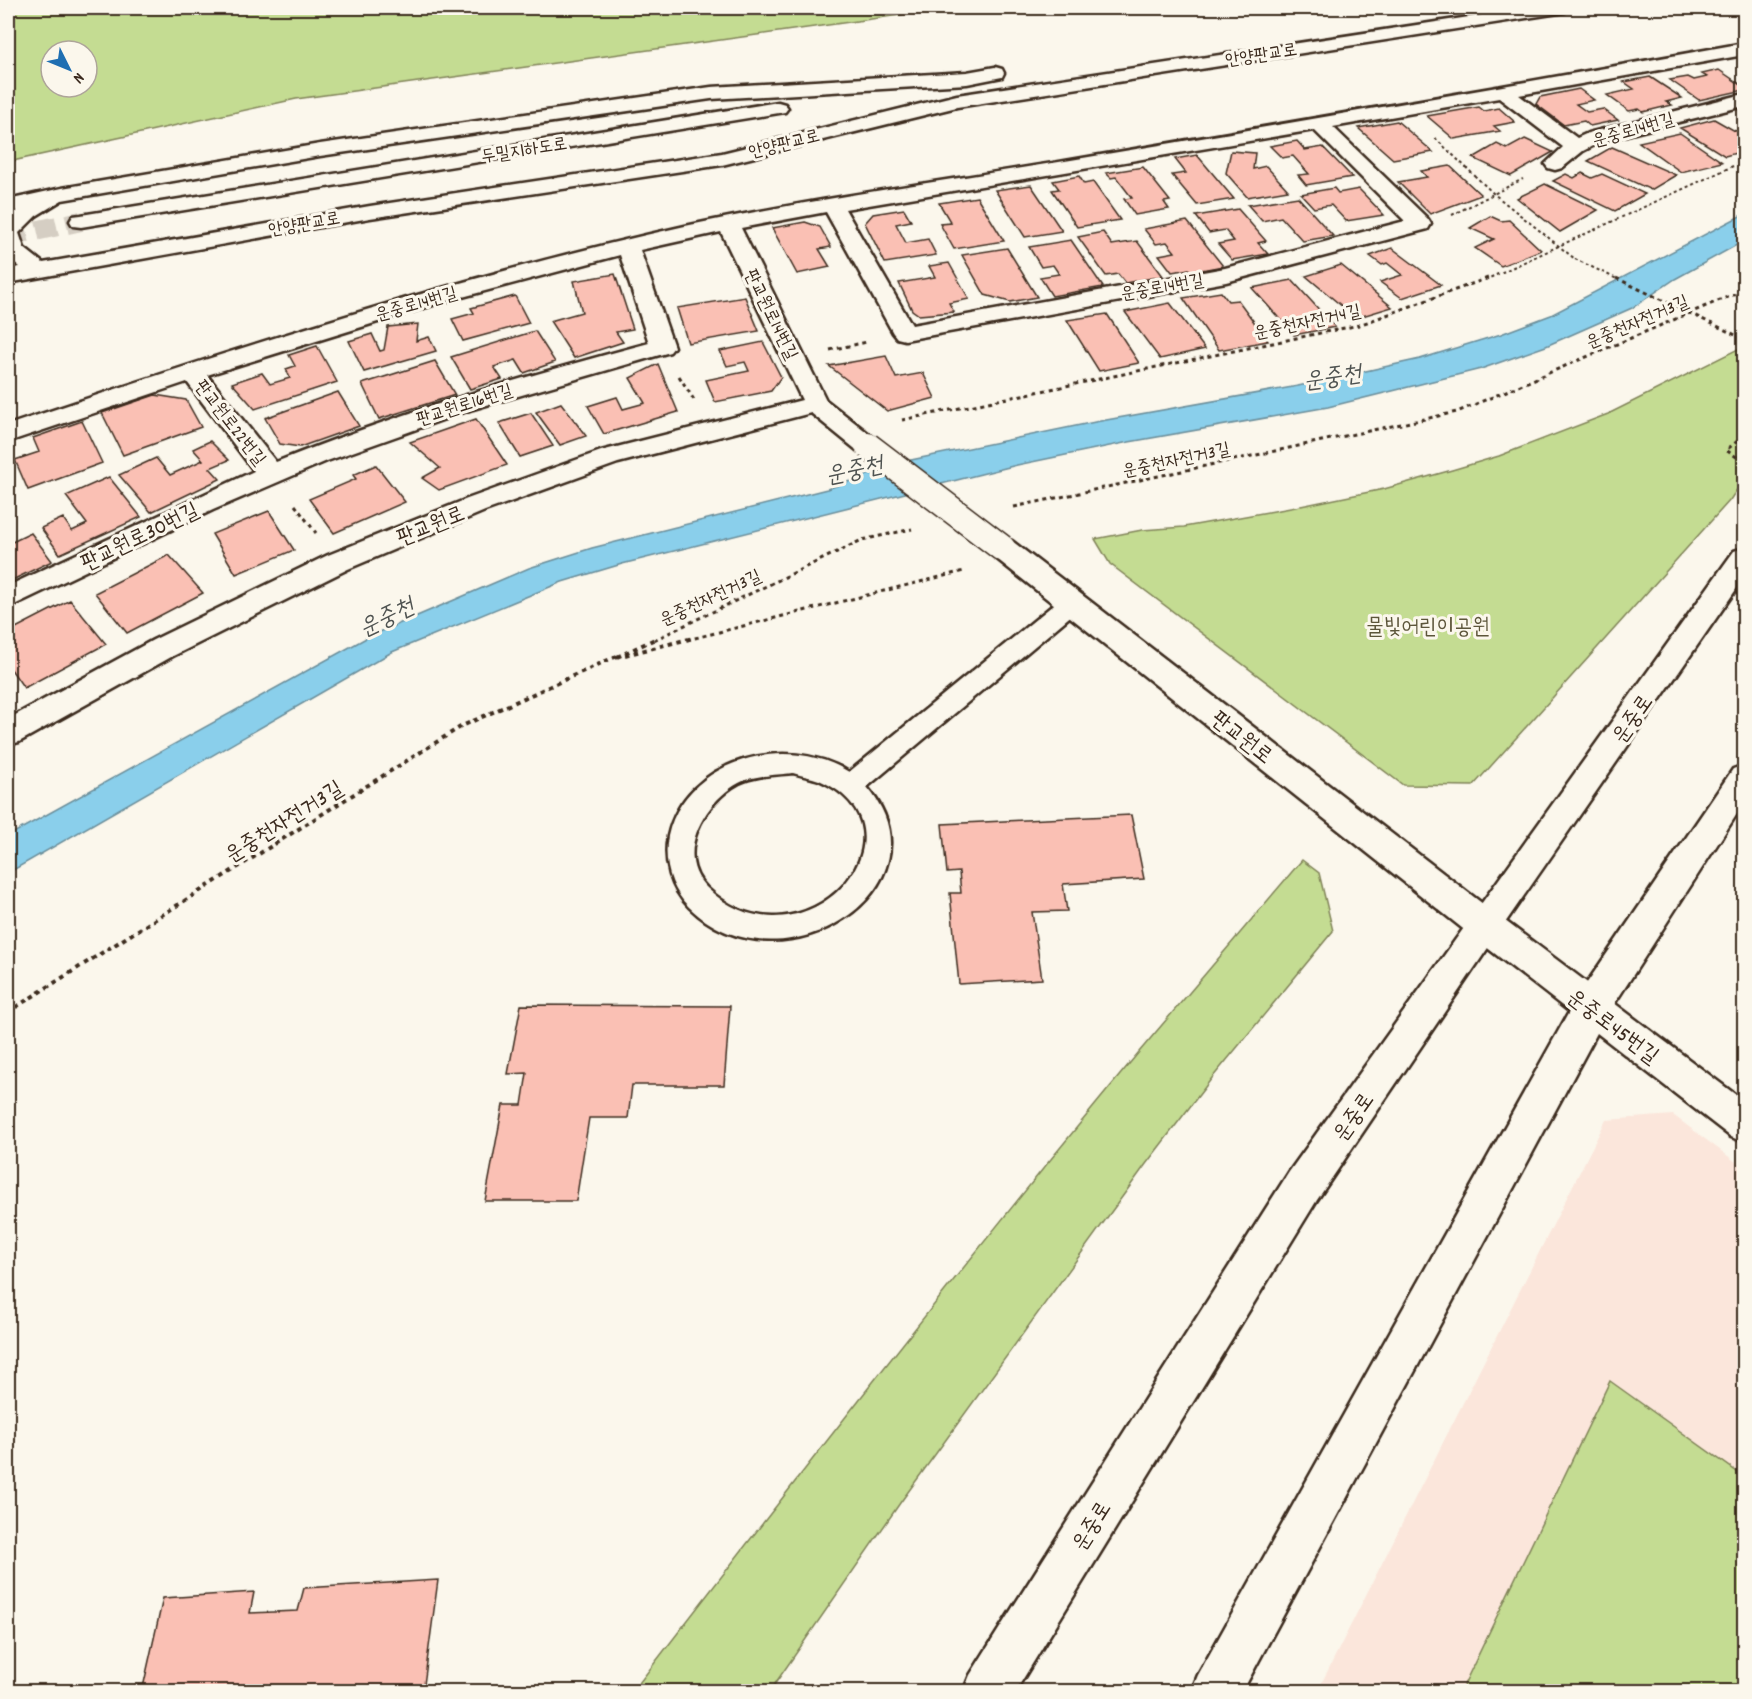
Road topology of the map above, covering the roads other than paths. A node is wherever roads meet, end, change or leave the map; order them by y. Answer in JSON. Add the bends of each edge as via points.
{"nodes":[{"id":1,"x":1559,"y":8,"type":"edge"},
{"id":2,"x":1744,"y":49,"type":"edge"},
{"id":3,"x":1014,"y":70,"type":"dead end"},
{"id":4,"x":967,"y":78,"type":"junction"},
{"id":5,"x":1503,"y":92,"type":"junction"},
{"id":6,"x":1744,"y":100,"type":"edge"},
{"id":7,"x":957,"y":101,"type":"junction"},
{"id":8,"x":1319,"y":124,"type":"junction"},
{"id":9,"x":720,"y":139,"type":"dead end"},
{"id":10,"x":696,"y":143,"type":"dead end"},
{"id":11,"x":1576,"y":147,"type":"junction"},
{"id":12,"x":1555,"y":164,"type":"dead end"},
{"id":13,"x":62,"y":194,"type":"junction"},
{"id":14,"x":8,"y":206,"type":"edge"},
{"id":15,"x":833,"y":206,"type":"junction"},
{"id":16,"x":81,"y":221,"type":"tunnel mouth"},
{"id":17,"x":728,"y":224,"type":"junction"},
{"id":18,"x":176,"y":226,"type":"dead end"},
{"id":19,"x":628,"y":248,"type":"junction"},
{"id":20,"x":38,"y":270,"type":"junction"},
{"id":21,"x":8,"y":276,"type":"edge"},
{"id":22,"x":191,"y":371,"type":"junction"},
{"id":23,"x":816,"y":404,"type":"junction"},
{"id":24,"x":8,"y":434,"type":"edge"},
{"id":25,"x":271,"y":474,"type":"junction"},
{"id":26,"x":1744,"y":558,"type":"edge"},
{"id":27,"x":8,"y":598,"type":"edge"},
{"id":28,"x":1071,"y":602,"type":"junction"},
{"id":29,"x":8,"y":734,"type":"edge"},
{"id":30,"x":1744,"y":778,"type":"edge"},
{"id":31,"x":850,"y":786,"type":"junction"},
{"id":32,"x":1484,"y":925,"type":"junction"},
{"id":33,"x":1591,"y":1008,"type":"junction"},
{"id":34,"x":1744,"y":1124,"type":"edge"},
{"id":35,"x":987,"y":1692,"type":"edge"},
{"id":36,"x":1215,"y":1692,"type":"edge"}],
"edges":[{"from":1,"to":7,"type":"main road","name":"안양판교로"},
{"from":2,"to":5,"type":"main road","name":"운중로14번길"},
{"from":3,"to":4,"type":"main road"},
{"from":4,"to":13,"type":"main road","via":[[711,93],[320,150]]},
{"from":4,"to":16,"type":"main road","name":"두밀지하도로"},
{"from":5,"to":8,"type":"main road","name":"운중로14번길"},
{"from":5,"to":11,"type":"main road","name":"운중로14번길"},
{"from":6,"to":11,"type":"main road","name":"운중로14번길","via":[[1623,129]]},
{"from":7,"to":9,"type":"main road"},
{"from":7,"to":20,"type":"main road","name":"안양판교로","via":[[722,159],[370,212]]},
{"from":8,"to":15,"type":"main road","name":"운중로14번길"},
{"from":8,"to":15,"type":"main road","name":"운중로14번길","via":[[1420,224],[1226,275],[905,333]]},
{"from":10,"to":18,"type":"main road","name":"두밀지하도로"},
{"from":11,"to":12,"type":"main road"},
{"from":13,"to":14,"type":"main road"},
{"from":13,"to":20,"type":"main road","via":[[28,211],[8,232],[14,251]]},
{"from":15,"to":17,"type":"main road","name":"운중로14번길"},
{"from":17,"to":19,"type":"main road","name":"운중로14번길"},
{"from":17,"to":23,"type":"main road","name":"판교원로14번길"},
{"from":19,"to":22,"type":"main road","name":"운중로14번길","via":[[441,295]]},
{"from":19,"to":25,"type":"main road","name":"판교원로16번길","via":[[662,347],[437,412]]},
{"from":20,"to":21,"type":"main road","name":"안양판교로"},
{"from":22,"to":24,"type":"main road","name":"운중로14번길"},
{"from":22,"to":25,"type":"main road","name":"판교원로22번길"},
{"from":23,"to":28,"type":"main road","name":"판교원로","bridge":true},
{"from":23,"to":29,"type":"main road","name":"판교원로","via":[[610,457],[476,505],[338,562],[163,648]]},
{"from":25,"to":27,"type":"main road","name":"판교원로30번길"},
{"from":26,"to":32,"type":"main road","name":"운중로"},
{"from":28,"to":31,"type":"lane"},
{"from":28,"to":32,"type":"main road","name":"판교원로"},
{"from":30,"to":33,"type":"main road"},
{"from":31,"to":31,"type":"lane","via":[[824,771],[793,764],[760,765],[729,776],[704,795],[686,819],[679,847],[683,875],[699,900],[723,918],[753,928],[775,929],[818,921],[845,905],[865,883],[876,858],[876,831],[868,807]]},
{"from":32,"to":33,"type":"main road","name":"운중로45번길"},
{"from":32,"to":35,"type":"main road","name":"운중로","via":[[1303,1186]]},
{"from":33,"to":34,"type":"main road","name":"운중로45번길"},
{"from":33,"to":36,"type":"main road"}]}
